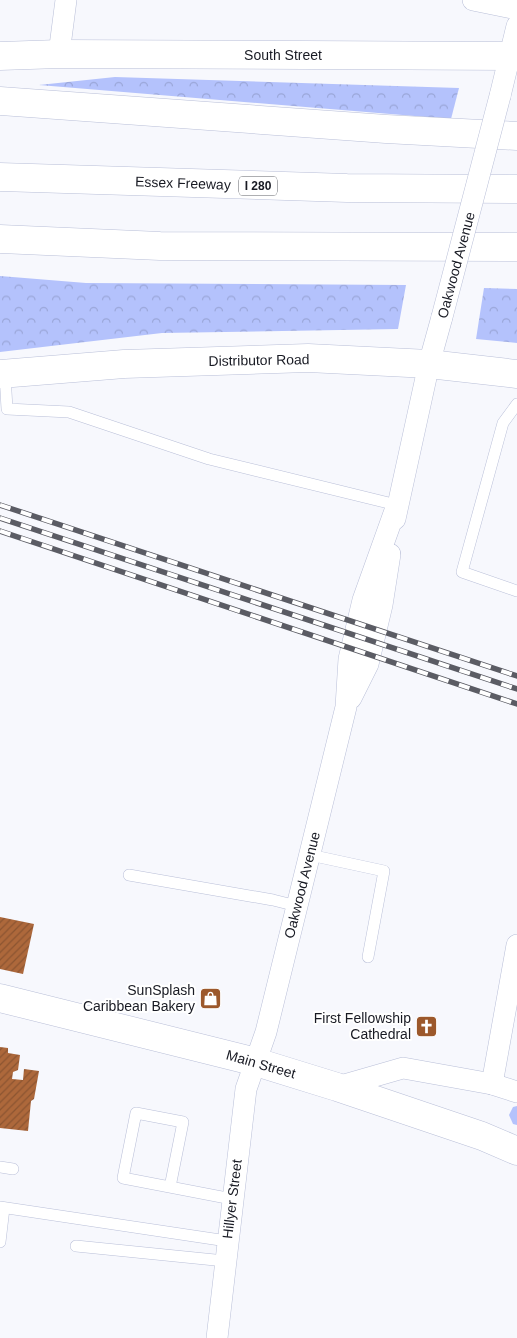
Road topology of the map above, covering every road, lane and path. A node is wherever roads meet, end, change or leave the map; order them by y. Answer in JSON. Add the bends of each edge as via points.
{"nodes":[{"id":1,"x":66,"y":0,"type":"edge"},
{"id":2,"x":473,"y":0,"type":"edge"},
{"id":3,"x":517,"y":9,"type":"edge"},
{"id":4,"x":517,"y":26,"type":"edge"},
{"id":5,"x":54,"y":54,"type":"junction"},
{"id":6,"x":0,"y":56,"type":"edge"},
{"id":7,"x":513,"y":56,"type":"edge"},
{"id":8,"x":0,"y":101,"type":"edge"},
{"id":9,"x":517,"y":136,"type":"edge"},
{"id":10,"x":0,"y":177,"type":"edge"},
{"id":11,"x":517,"y":189,"type":"edge"},
{"id":12,"x":0,"y":239,"type":"edge"},
{"id":13,"x":517,"y":247,"type":"edge"},
{"id":14,"x":429,"y":364,"type":"junction"},
{"id":15,"x":2,"y":374,"type":"edge"},
{"id":16,"x":517,"y":374,"type":"edge"},
{"id":17,"x":517,"y":404,"type":"edge"},
{"id":18,"x":397,"y":505,"type":"junction"},
{"id":19,"x":517,"y":591,"type":"edge"},
{"id":20,"x":310,"y":855,"type":"junction"},
{"id":21,"x":129,"y":876,"type":"dead end"},
{"id":22,"x":297,"y":906,"type":"junction"},
{"id":23,"x":517,"y":946,"type":"edge"},
{"id":24,"x":368,"y":956,"type":"dead end"},
{"id":25,"x":0,"y":998,"type":"edge"},
{"id":26,"x":256,"y":1062,"type":"junction"},
{"id":27,"x":492,"y":1084,"type":"junction"},
{"id":28,"x":337,"y":1087,"type":"junction"},
{"id":29,"x":517,"y":1092,"type":"edge"},
{"id":30,"x":517,"y":1151,"type":"edge"},
{"id":31,"x":0,"y":1167,"type":"edge"},
{"id":32,"x":13,"y":1169,"type":"dead end"},
{"id":33,"x":170,"y":1187,"type":"junction"},
{"id":34,"x":232,"y":1199,"type":"junction"},
{"id":35,"x":2,"y":1207,"type":"edge"},
{"id":36,"x":0,"y":1242,"type":"edge"},
{"id":37,"x":76,"y":1246,"type":"dead end"},
{"id":38,"x":226,"y":1251,"type":"junction"},
{"id":39,"x":217,"y":1338,"type":"edge"}],
"edges":[{"from":1,"to":5,"type":"street"},
{"from":2,"to":3,"type":"street"},
{"from":4,"to":7,"type":"street","name":"Oakwood Avenue"},
{"from":5,"to":6,"type":"main road","name":"South Street"},
{"from":5,"to":7,"type":"main road","name":"South Street"},
{"from":7,"to":14,"type":"street","name":"Oakwood Avenue","bridge":true},
{"from":8,"to":9,"type":"main road"},
{"from":10,"to":11,"type":"main road","name":"Essex Freeway","number":"I 280","via":[[347,188]]},
{"from":12,"to":13,"type":"main road","via":[[160,246]]},
{"from":14,"to":15,"type":"main road","name":"Distributor Road","via":[[308,358],[124,364]]},
{"from":14,"to":16,"type":"main road","name":"Distributor Road"},
{"from":14,"to":18,"type":"street","name":"Oakwood Avenue"},
{"from":15,"to":18,"type":"lane","via":[[6,409],[69,412],[216,461]]},
{"from":17,"to":19,"type":"lane","via":[[503,423],[462,572]]},
{"from":18,"to":20,"type":"street","name":"Oakwood Avenue","via":[[380,615],[368,664],[346,707]]},
{"from":20,"to":22,"type":"street","name":"Oakwood Avenue"},
{"from":20,"to":24,"type":"lane","via":[[384,871]]},
{"from":21,"to":22,"type":"lane"},
{"from":22,"to":26,"type":"street","name":"Oakwood Avenue"},
{"from":23,"to":27,"type":"street"},
{"from":25,"to":26,"type":"main road","name":"Main Street"},
{"from":26,"to":28,"type":"main road","name":"Main Street"},
{"from":26,"to":34,"type":"street","name":"Hillyer Street","via":[[246,1089]]},
{"from":27,"to":28,"type":"street","via":[[403,1068]]},
{"from":27,"to":29,"type":"street"},
{"from":28,"to":30,"type":"main road","name":"Main Street"},
{"from":31,"to":32,"type":"lane"},
{"from":33,"to":33,"type":"lane","via":[[123,1178],[136,1113],[183,1122]]},
{"from":33,"to":34,"type":"lane"},
{"from":34,"to":38,"type":"street","name":"Hillyer Street"},
{"from":35,"to":36,"type":"lane"},
{"from":35,"to":38,"type":"lane"},
{"from":37,"to":38,"type":"lane"},
{"from":38,"to":39,"type":"street","name":"Hillyer Street"}]}
